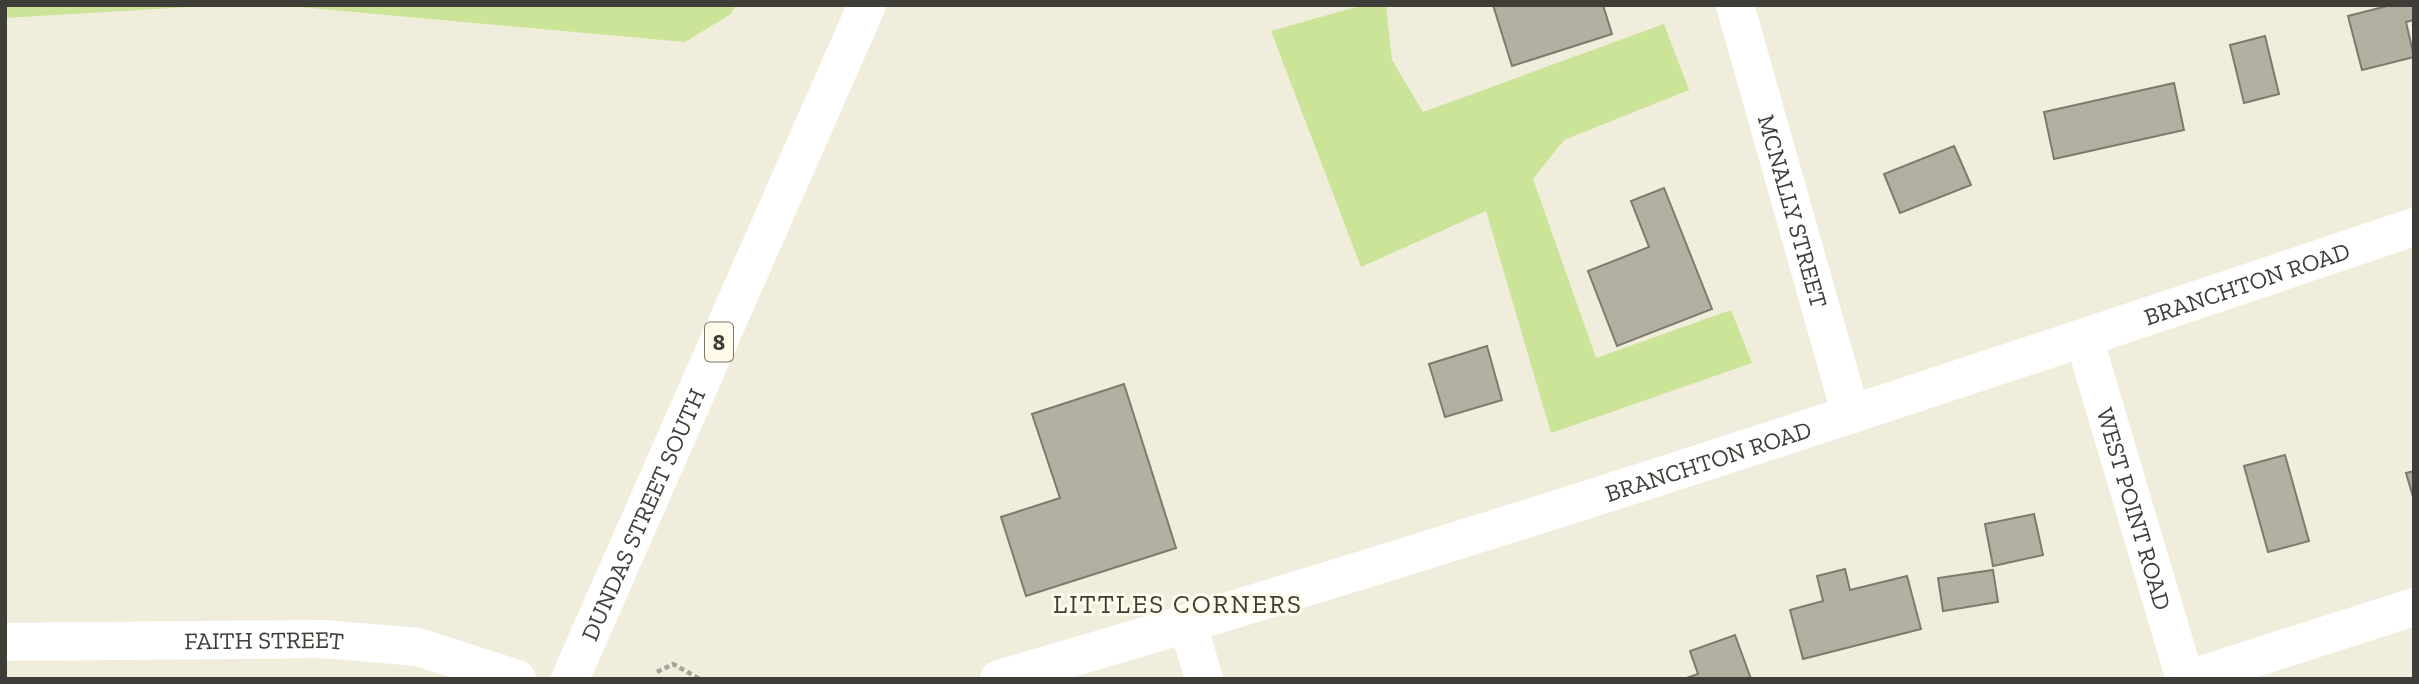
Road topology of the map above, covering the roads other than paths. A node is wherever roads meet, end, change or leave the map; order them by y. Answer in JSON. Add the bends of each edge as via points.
{"nodes":[{"id":1,"x":867,"y":5,"type":"edge"},
{"id":2,"x":1735,"y":5,"type":"edge"},
{"id":3,"x":2414,"y":227,"type":"edge"},
{"id":4,"x":2084,"y":338,"type":"junction"},
{"id":5,"x":1852,"y":415,"type":"junction"},
{"id":6,"x":2414,"y":607,"type":"edge"},
{"id":7,"x":1188,"y":624,"type":"junction"},
{"id":8,"x":5,"y":642,"type":"edge"},
{"id":9,"x":517,"y":679,"type":"edge"},
{"id":10,"x":570,"y":679,"type":"edge"},
{"id":11,"x":999,"y":679,"type":"edge"},
{"id":12,"x":1204,"y":679,"type":"edge"},
{"id":13,"x":2187,"y":679,"type":"edge"}],
"edges":[{"from":1,"to":10,"type":"main road","name":"DUNDAS STREET SOUTH","number":"8"},
{"from":2,"to":5,"type":"main road","name":"MCNALLY STREET"},
{"from":3,"to":4,"type":"main road","name":"BRANCHTON ROAD"},
{"from":4,"to":5,"type":"main road","name":"BRANCHTON ROAD"},
{"from":4,"to":13,"type":"main road","name":"WEST POINT ROAD"},
{"from":5,"to":7,"type":"main road","name":"BRANCHTON ROAD"},
{"from":6,"to":13,"type":"main road"},
{"from":7,"to":11,"type":"main road","name":"BRANCHTON ROAD"},
{"from":7,"to":12,"type":"main road"},
{"from":8,"to":9,"type":"main road","name":"FAITH STREET","via":[[322,639],[418,647]]}]}
